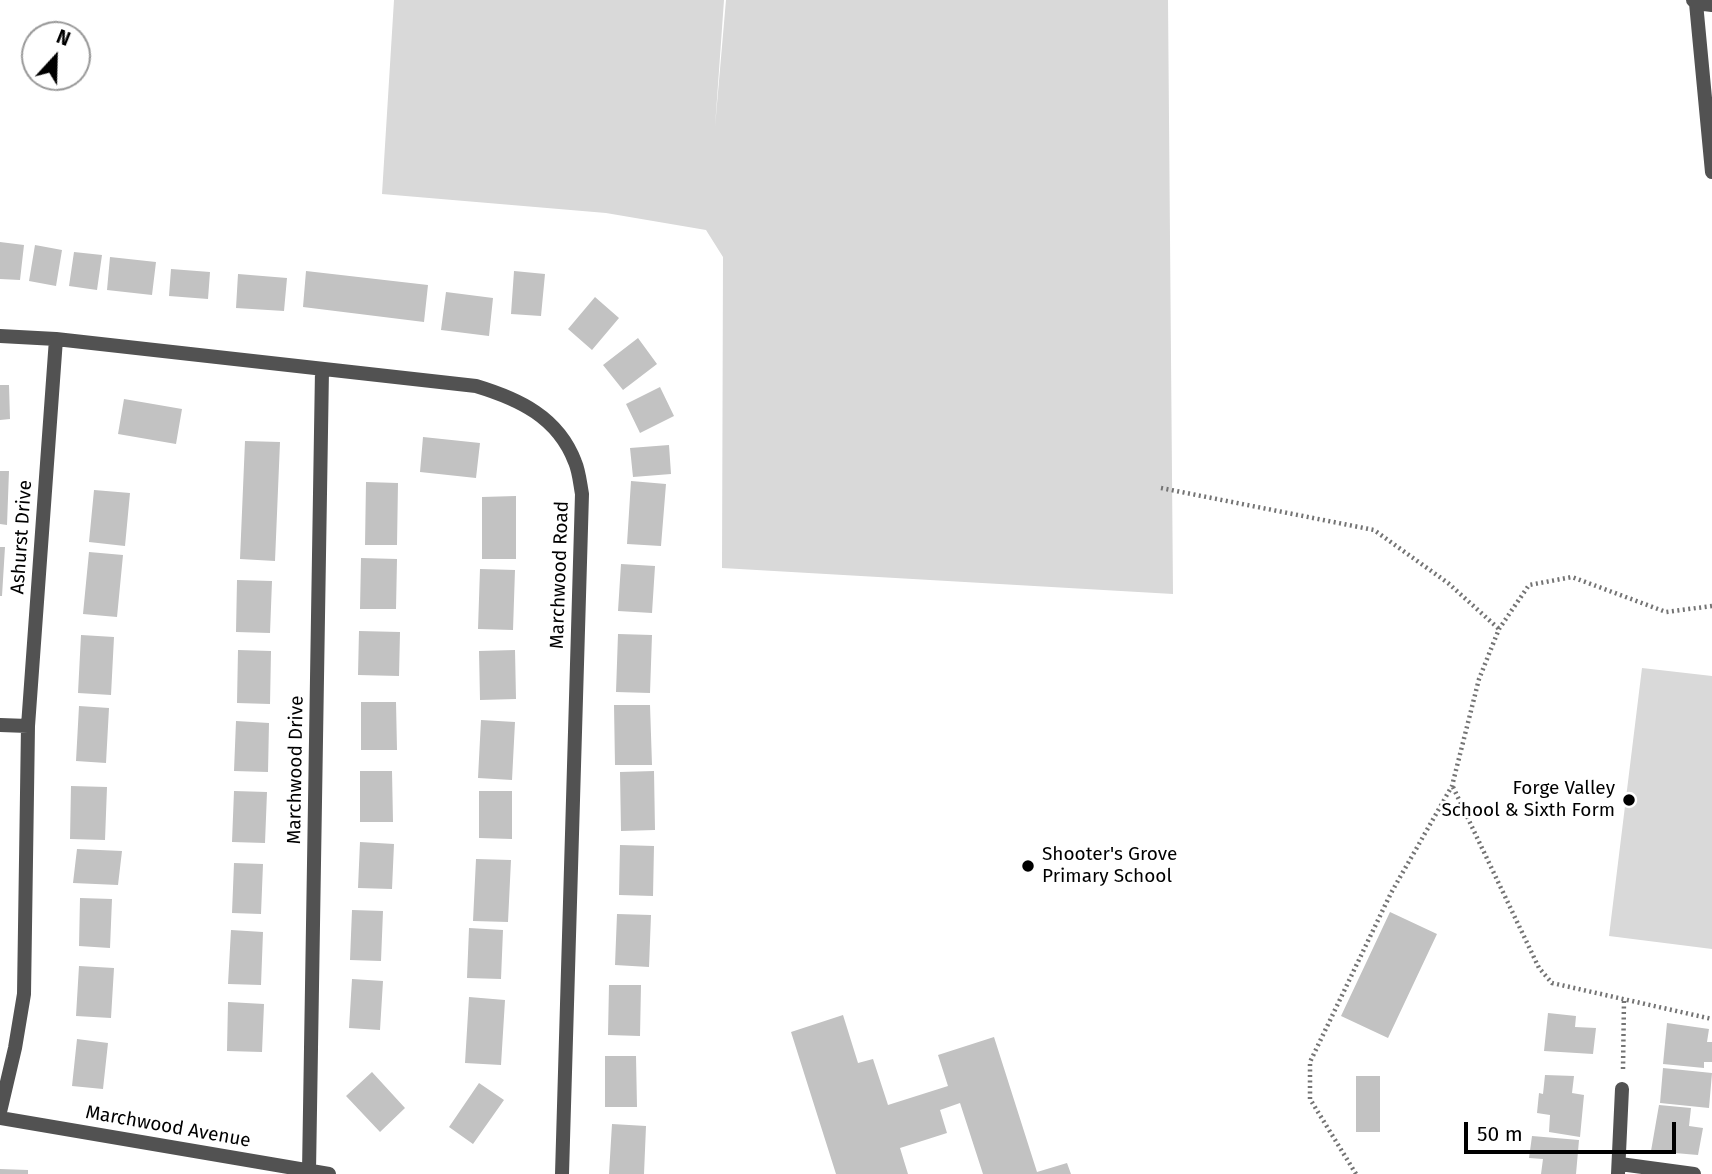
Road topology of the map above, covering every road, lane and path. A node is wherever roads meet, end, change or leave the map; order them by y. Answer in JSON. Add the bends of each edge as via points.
{"nodes":[{"id":1,"x":1694,"y":2,"type":"edge"},
{"id":2,"x":1712,"y":5,"type":"edge"},
{"id":3,"x":1712,"y":172,"type":"edge"},
{"id":4,"x":0,"y":335,"type":"edge"},
{"id":5,"x":56,"y":339,"type":"junction"},
{"id":6,"x":322,"y":370,"type":"junction"},
{"id":7,"x":1161,"y":488,"type":"dead end"},
{"id":8,"x":1712,"y":606,"type":"edge"},
{"id":9,"x":1499,"y":629,"type":"junction"},
{"id":10,"x":0,"y":725,"type":"edge"},
{"id":11,"x":28,"y":726,"type":"junction"},
{"id":12,"x":1452,"y":786,"type":"junction"},
{"id":13,"x":1624,"y":1000,"type":"junction"},
{"id":14,"x":1712,"y":1018,"type":"edge"},
{"id":15,"x":1622,"y":1089,"type":"joint"},
{"id":16,"x":0,"y":1112,"type":"edge"},
{"id":17,"x":0,"y":1118,"type":"edge"},
{"id":18,"x":1619,"y":1169,"type":"edge"},
{"id":19,"x":309,"y":1171,"type":"junction"},
{"id":20,"x":329,"y":1174,"type":"edge"},
{"id":21,"x":562,"y":1174,"type":"edge"},
{"id":22,"x":1356,"y":1174,"type":"edge"},
{"id":23,"x":1694,"y":1174,"type":"edge"}],
"edges":[{"from":1,"to":2,"type":"street"},
{"from":1,"to":3,"type":"street"},
{"from":4,"to":5,"type":"street","name":"Marchwood Road"},
{"from":5,"to":6,"type":"street","name":"Marchwood Road"},
{"from":5,"to":11,"type":"street","name":"Ashurst Drive"},
{"from":6,"to":19,"type":"street","name":"Marchwood Drive"},
{"from":6,"to":21,"type":"street","name":"Marchwood Road","via":[[476,386],[507,396],[537,411],[559,432],[576,463],[582,494]]},
{"from":7,"to":9,"type":"path","via":[[1374,530],[1448,583]]},
{"from":8,"to":9,"type":"path","via":[[1666,612],[1572,577],[1529,585]]},
{"from":9,"to":12,"type":"path","via":[[1479,679]]},
{"from":10,"to":11,"type":"street"},
{"from":11,"to":16,"type":"street","name":"Ashurst Drive","via":[[24,995]]},
{"from":12,"to":13,"type":"path","via":[[1539,968],[1552,983]]},
{"from":12,"to":22,"type":"path","via":[[1391,893],[1310,1062],[1310,1099]]},
{"from":13,"to":14,"type":"path"},
{"from":13,"to":15,"type":"path"},
{"from":15,"to":18,"type":"street"},
{"from":17,"to":19,"type":"street","name":"Marchwood Avenue"},
{"from":18,"to":23,"type":"street"},
{"from":19,"to":20,"type":"street","name":"Marchwood Avenue"}]}
